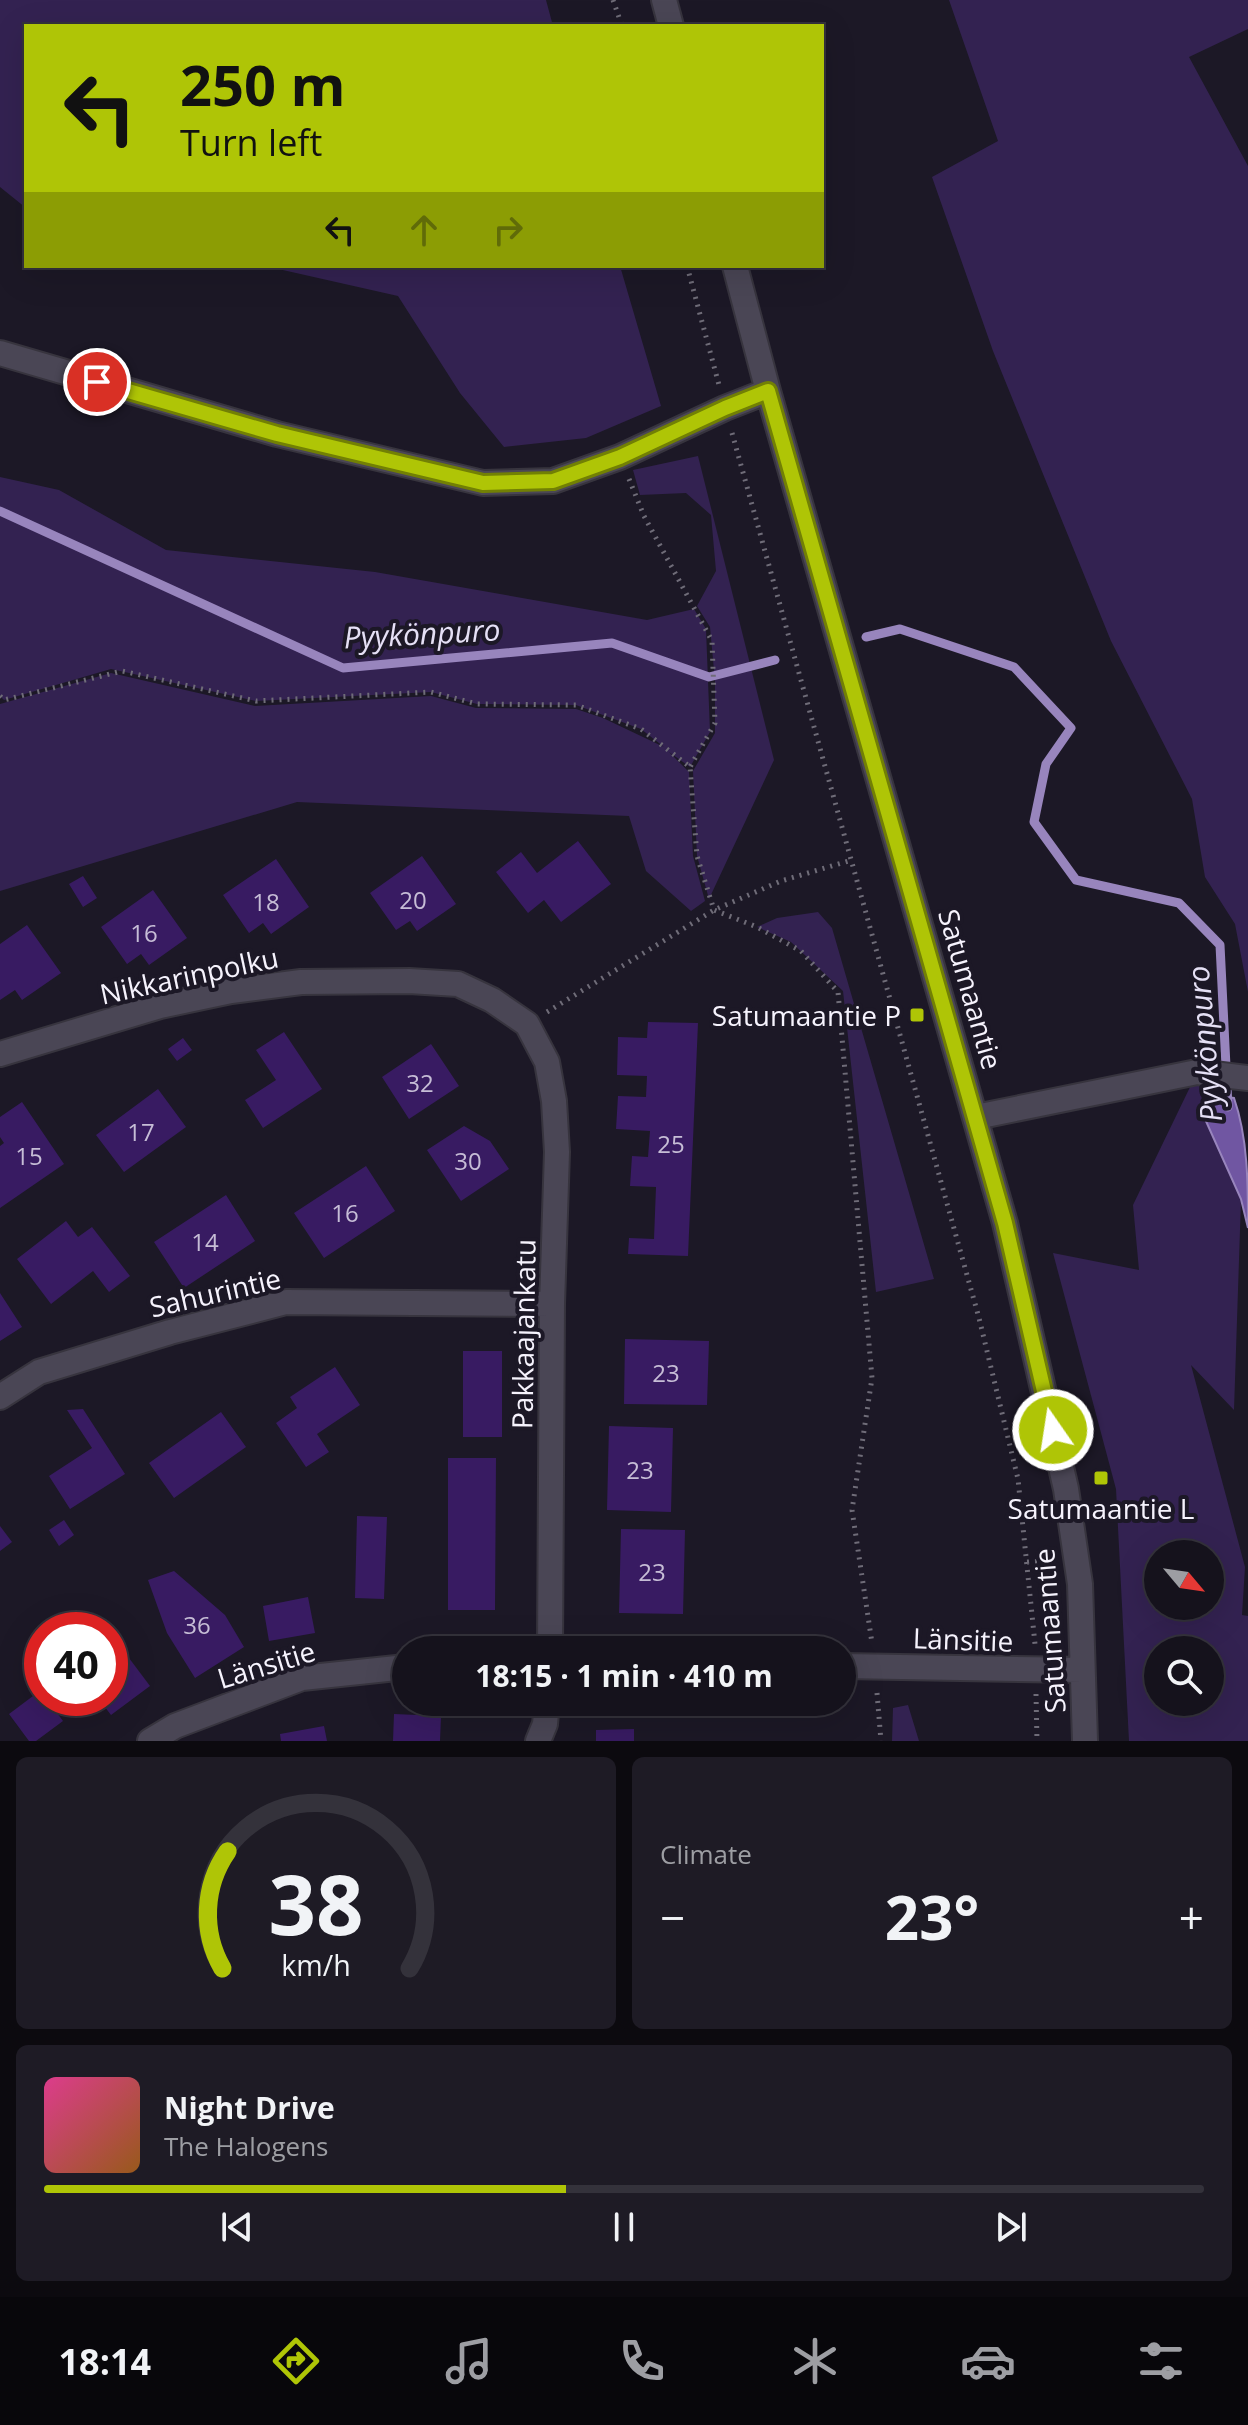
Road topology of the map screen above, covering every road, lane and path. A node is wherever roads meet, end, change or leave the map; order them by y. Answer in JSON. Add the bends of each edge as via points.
{"nodes":[{"id":1,"x":613,"y":0,"type":"edge"},
{"id":2,"x":664,"y":0,"type":"edge"},
{"id":3,"x":621,"y":24,"type":"edge"},
{"id":4,"x":670,"y":24,"type":"edge"},
{"id":5,"x":688,"y":268,"type":"edge"},
{"id":6,"x":736,"y":268,"type":"edge"},
{"id":7,"x":0,"y":353,"type":"edge"},
{"id":8,"x":768,"y":391,"type":"junction"},
{"id":9,"x":725,"y":408,"type":"junction"},
{"id":10,"x":620,"y":457,"type":"junction"},
{"id":11,"x":1,"y":699,"type":"edge"},
{"id":12,"x":690,"y":767,"type":"junction"},
{"id":13,"x":852,"y":860,"type":"junction"},
{"id":14,"x":714,"y":910,"type":"junction"},
{"id":15,"x":527,"y":1024,"type":"junction"},
{"id":16,"x":0,"y":1054,"type":"edge"},
{"id":17,"x":1248,"y":1078,"type":"edge"},
{"id":18,"x":976,"y":1117,"type":"junction"},
{"id":19,"x":552,"y":1304,"type":"junction"},
{"id":20,"x":0,"y":1397,"type":"edge"},
{"id":21,"x":550,"y":1636,"type":"edge"},
{"id":22,"x":856,"y":1666,"type":"edge"},
{"id":23,"x":875,"y":1666,"type":"junction"},
{"id":24,"x":392,"y":1668,"type":"edge"},
{"id":25,"x":1082,"y":1670,"type":"junction"},
{"id":26,"x":1035,"y":1671,"type":"junction"},
{"id":27,"x":546,"y":1716,"type":"edge"},
{"id":28,"x":150,"y":1741,"type":"edge"},
{"id":29,"x":538,"y":1741,"type":"edge"},
{"id":30,"x":881,"y":1741,"type":"edge"},
{"id":31,"x":1037,"y":1741,"type":"edge"},
{"id":32,"x":1085,"y":1741,"type":"edge"}],
"edges":[{"from":1,"to":3,"type":"path"},
{"from":2,"to":4,"type":"street"},
{"from":5,"to":9,"type":"path"},
{"from":6,"to":8,"type":"street","name":"Satumaantie"},
{"from":7,"to":10,"type":"street","via":[[277,434],[483,483],[553,481]]},
{"from":8,"to":9,"type":"street"},
{"from":8,"to":18,"type":"street","name":"Satumaantie"},
{"from":9,"to":10,"type":"street"},
{"from":9,"to":13,"type":"path"},
{"from":10,"to":12,"type":"path","via":[[644,516],[712,641],[715,723]]},
{"from":11,"to":12,"type":"path","via":[[122,671],[256,701],[431,692],[477,704],[576,705],[641,729]]},
{"from":12,"to":14,"type":"path","via":[[697,856]]},
{"from":13,"to":14,"type":"path","via":[[781,881]]},
{"from":13,"to":26,"type":"path","via":[[979,1318],[1018,1479]]},
{"from":14,"to":15,"type":"path"},
{"from":14,"to":23,"type":"path","via":[[801,951],[838,992],[872,1378],[852,1510]]},
{"from":15,"to":16,"type":"street","name":"Nikkarinpolku","via":[[458,984],[301,982],[160,1006]]},
{"from":15,"to":19,"type":"street","name":"Pakkaajankatu","via":[[547,1062],[554,1101]]},
{"from":17,"to":18,"type":"street","via":[[1197,1072]]},
{"from":18,"to":25,"type":"street","name":"Satumaantie","via":[[1066,1489],[1080,1584]]},
{"from":19,"to":20,"type":"street","name":"Sahurintie","via":[[286,1302],[39,1372]]},
{"from":19,"to":21,"type":"street","name":"Pakkaajankatu"},
{"from":22,"to":23,"type":"street","name":"Länsitie"},
{"from":23,"to":26,"type":"street","name":"Länsitie"},
{"from":23,"to":30,"type":"path"},
{"from":24,"to":28,"type":"street","name":"Länsitie","via":[[302,1678],[175,1726]]},
{"from":25,"to":26,"type":"street","name":"Länsitie"},
{"from":25,"to":32,"type":"street","name":"Satumaantie"},
{"from":26,"to":31,"type":"path"},
{"from":27,"to":29,"type":"street"}]}
